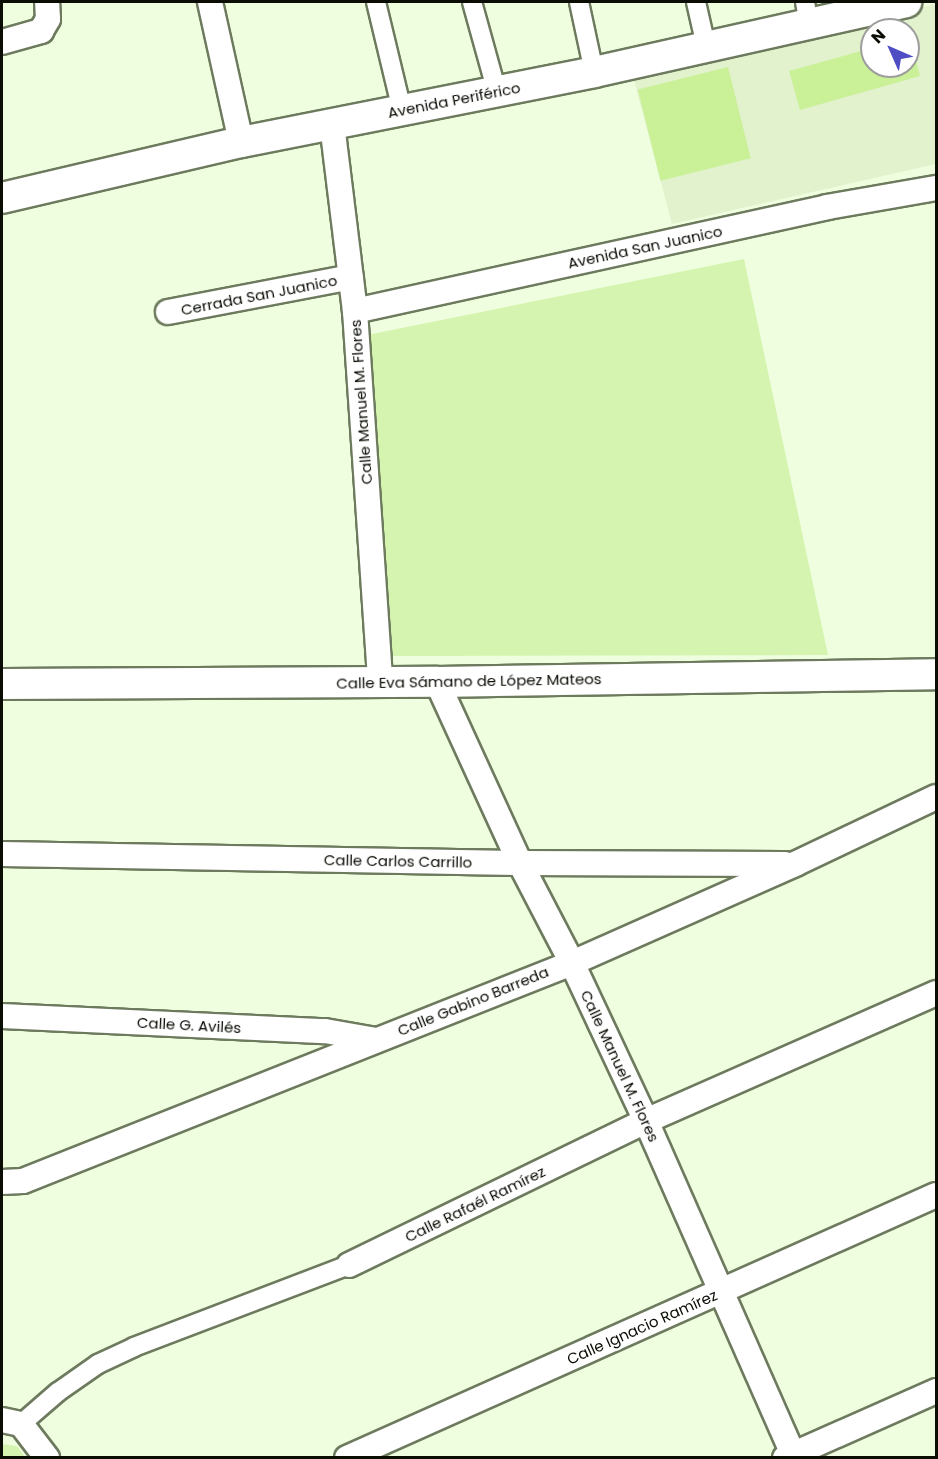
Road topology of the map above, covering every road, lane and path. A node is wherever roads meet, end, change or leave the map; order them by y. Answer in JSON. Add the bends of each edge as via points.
{"nodes":[{"id":1,"x":46,"y":2,"type":"edge"},
{"id":2,"x":210,"y":2,"type":"edge"},
{"id":3,"x":376,"y":2,"type":"edge"},
{"id":4,"x":472,"y":2,"type":"edge"},
{"id":5,"x":579,"y":2,"type":"edge"},
{"id":6,"x":696,"y":2,"type":"edge"},
{"id":7,"x":906,"y":2,"type":"edge"},
{"id":8,"x":807,"y":13,"type":"edge"},
{"id":9,"x":2,"y":42,"type":"edge"},
{"id":10,"x":706,"y":46,"type":"junction"},
{"id":11,"x":594,"y":72,"type":"junction"},
{"id":12,"x":497,"y":92,"type":"junction"},
{"id":13,"x":402,"y":110,"type":"junction"},
{"id":14,"x":332,"y":124,"type":"junction"},
{"id":15,"x":242,"y":142,"type":"junction"},
{"id":16,"x":936,"y":188,"type":"edge"},
{"id":17,"x":2,"y":198,"type":"edge"},
{"id":18,"x":351,"y":277,"type":"junction"},
{"id":19,"x":355,"y":311,"type":"junction"},
{"id":20,"x":168,"y":312,"type":"dead end"},
{"id":21,"x":936,"y":674,"type":"edge"},
{"id":22,"x":380,"y":682,"type":"junction"},
{"id":23,"x":437,"y":682,"type":"junction"},
{"id":24,"x":2,"y":684,"type":"edge"},
{"id":25,"x":936,"y":797,"type":"edge"},
{"id":26,"x":2,"y":854,"type":"edge"},
{"id":27,"x":520,"y":863,"type":"junction"},
{"id":28,"x":795,"y":864,"type":"junction"},
{"id":29,"x":572,"y":963,"type":"junction"},
{"id":30,"x":936,"y":993,"type":"edge"},
{"id":31,"x":2,"y":1016,"type":"edge"},
{"id":32,"x":376,"y":1040,"type":"junction"},
{"id":33,"x":646,"y":1121,"type":"junction"},
{"id":34,"x":2,"y":1182,"type":"edge"},
{"id":35,"x":936,"y":1195,"type":"edge"},
{"id":36,"x":349,"y":1265,"type":"joint"},
{"id":37,"x":723,"y":1291,"type":"junction"},
{"id":38,"x":936,"y":1390,"type":"edge"},
{"id":39,"x":11,"y":1422,"type":"edge"},
{"id":40,"x":789,"y":1456,"type":"edge"},
{"id":41,"x":47,"y":1458,"type":"edge"},
{"id":42,"x":347,"y":1458,"type":"edge"}],
"edges":[{"from":1,"to":9,"type":"street","via":[[48,19],[41,31]]},
{"from":2,"to":15,"type":"street"},
{"from":3,"to":13,"type":"street"},
{"from":4,"to":12,"type":"street"},
{"from":5,"to":11,"type":"street"},
{"from":6,"to":10,"type":"street"},
{"from":7,"to":8,"type":"street","name":"Avenida Periférico"},
{"from":8,"to":10,"type":"street","name":"Avenida Periférico"},
{"from":10,"to":11,"type":"street","name":"Avenida Periférico"},
{"from":11,"to":12,"type":"street","name":"Avenida Periférico"},
{"from":12,"to":13,"type":"street","name":"Avenida Periférico"},
{"from":13,"to":14,"type":"street","name":"Avenida Periférico"},
{"from":14,"to":15,"type":"street","name":"Avenida Periférico"},
{"from":14,"to":18,"type":"street","name":"Calle Manuel M. Flores"},
{"from":15,"to":17,"type":"street","name":"Avenida Periférico"},
{"from":16,"to":19,"type":"street","name":"Avenida San Juanico","via":[[827,207]]},
{"from":18,"to":19,"type":"street","name":"Calle Manuel M. Flores"},
{"from":18,"to":20,"type":"street","name":"Cerrada San Juanico"},
{"from":19,"to":22,"type":"street","name":"Calle Manuel M. Flores"},
{"from":21,"to":23,"type":"street","name":"Calle Eva Sámano de López Mateos"},
{"from":22,"to":23,"type":"street","name":"Calle Eva Sámano de López Mateos"},
{"from":22,"to":24,"type":"street","name":"Calle Eva Sámano de López Mateos"},
{"from":23,"to":27,"type":"street","name":"Calle Manuel M. Flores"},
{"from":25,"to":28,"type":"street","name":"Calle Gabino Barreda"},
{"from":26,"to":27,"type":"street","name":"Calle Carlos Carrillo"},
{"from":27,"to":28,"type":"street","name":"Calle Carlos Carrillo"},
{"from":27,"to":29,"type":"street","name":"Calle Manuel M. Flores"},
{"from":28,"to":29,"type":"street","name":"Calle Gabino Barreda"},
{"from":29,"to":32,"type":"street","name":"Calle Gabino Barreda"},
{"from":29,"to":33,"type":"street","name":"Calle Manuel M. Flores"},
{"from":30,"to":33,"type":"street","name":"Calle Rafaél Ramírez"},
{"from":31,"to":32,"type":"street","name":"Calle G. Avilés","via":[[325,1031]]},
{"from":32,"to":34,"type":"street","name":"Calle Gabino Barreda","via":[[23,1181]]},
{"from":33,"to":36,"type":"street","name":"Calle Rafaél Ramírez"},
{"from":33,"to":37,"type":"street","name":"Calle Manuel M. Flores"},
{"from":35,"to":37,"type":"street","name":"Calle Ignacio Ramírez"},
{"from":36,"to":39,"type":"street","name":"Calle Rafaél Ramírez","via":[[134,1347],[98,1364]]},
{"from":37,"to":40,"type":"street","name":"Calle Manuel M. Flores"},
{"from":37,"to":42,"type":"street","name":"Calle Ignacio Ramírez"},
{"from":38,"to":40,"type":"street"},
{"from":39,"to":41,"type":"street"}]}
